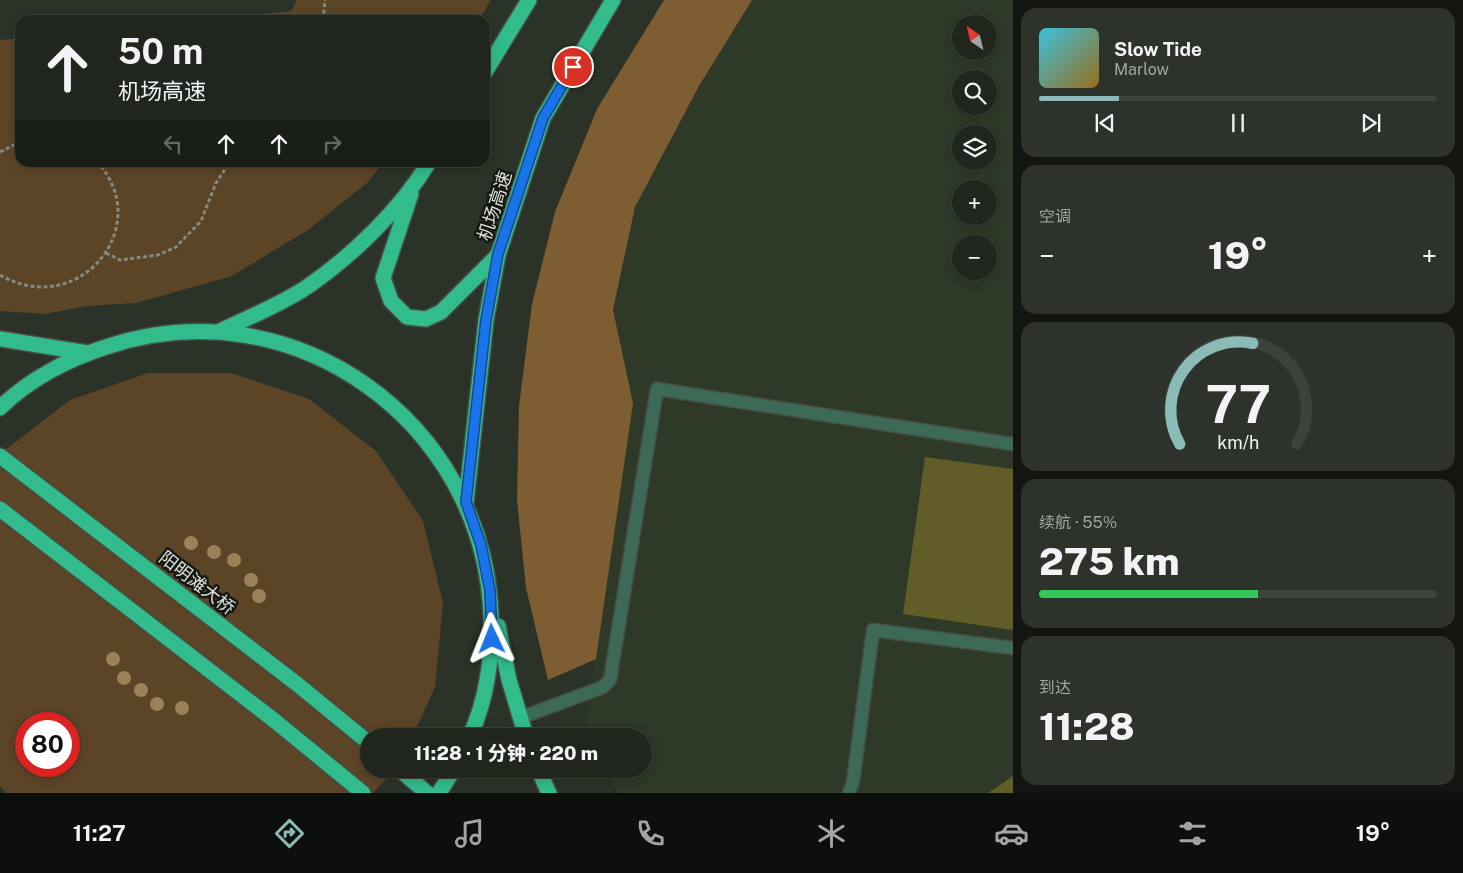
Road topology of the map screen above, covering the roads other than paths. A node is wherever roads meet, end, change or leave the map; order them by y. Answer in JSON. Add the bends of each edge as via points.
{"nodes":[{"id":1,"x":529,"y":0,"type":"edge"},
{"id":2,"x":613,"y":0,"type":"edge"},
{"id":3,"x":490,"y":64,"type":"edge"},
{"id":4,"x":426,"y":167,"type":"edge"},
{"id":5,"x":412,"y":190,"type":"junction"},
{"id":6,"x":498,"y":254,"type":"junction"},
{"id":7,"x":218,"y":332,"type":"junction"},
{"id":8,"x":0,"y":339,"type":"edge"},
{"id":9,"x":88,"y":353,"type":"junction"},
{"id":10,"x":0,"y":408,"type":"edge"},
{"id":11,"x":1013,"y":444,"type":"edge"},
{"id":12,"x":0,"y":456,"type":"edge"},
{"id":13,"x":466,"y":502,"type":"junction"},
{"id":14,"x":0,"y":509,"type":"edge"},
{"id":15,"x":490,"y":590,"type":"junction"},
{"id":16,"x":1013,"y":648,"type":"edge"},
{"id":17,"x":520,"y":718,"type":"junction"},
{"id":18,"x":472,"y":728,"type":"edge"},
{"id":19,"x":523,"y":728,"type":"edge"},
{"id":20,"x":360,"y":736,"type":"edge"},
{"id":21,"x":410,"y":778,"type":"edge"},
{"id":22,"x":448,"y":778,"type":"edge"},
{"id":23,"x":542,"y":778,"type":"edge"},
{"id":24,"x":363,"y":793,"type":"edge"},
{"id":25,"x":427,"y":793,"type":"edge"},
{"id":26,"x":439,"y":793,"type":"edge"},
{"id":27,"x":549,"y":793,"type":"edge"},
{"id":28,"x":849,"y":793,"type":"edge"}],
"edges":[{"from":1,"to":3,"type":"highway"},
{"from":2,"to":6,"type":"highway","name":"机场高速","via":[[543,118]]},
{"from":4,"to":5,"type":"highway"},
{"from":5,"to":6,"type":"highway","via":[[383,278],[391,301],[407,317],[426,319],[441,312]]},
{"from":5,"to":7,"type":"highway","via":[[358,245],[306,288]]},
{"from":6,"to":13,"type":"highway","name":"机场高速","via":[[486,320]]},
{"from":7,"to":9,"type":"highway","via":[[152,335]]},
{"from":7,"to":13,"type":"highway","via":[[257,337],[295,348],[331,363],[365,383],[424,436]]},
{"from":8,"to":9,"type":"highway"},
{"from":9,"to":10,"type":"highway","via":[[44,375]]},
{"from":11,"to":17,"type":"lane","via":[[657,389],[610,680],[603,686]]},
{"from":12,"to":20,"type":"highway","name":"阳明滩大桥"},
{"from":13,"to":15,"type":"highway","via":[[481,545]]},
{"from":14,"to":24,"type":"highway"},
{"from":15,"to":17,"type":"highway"},
{"from":15,"to":18,"type":"highway","via":[[492,639],[487,677]]},
{"from":16,"to":28,"type":"lane","via":[[872,630]]},
{"from":17,"to":19,"type":"highway"},
{"from":21,"to":25,"type":"highway"},
{"from":22,"to":26,"type":"highway"},
{"from":23,"to":27,"type":"highway"}]}
